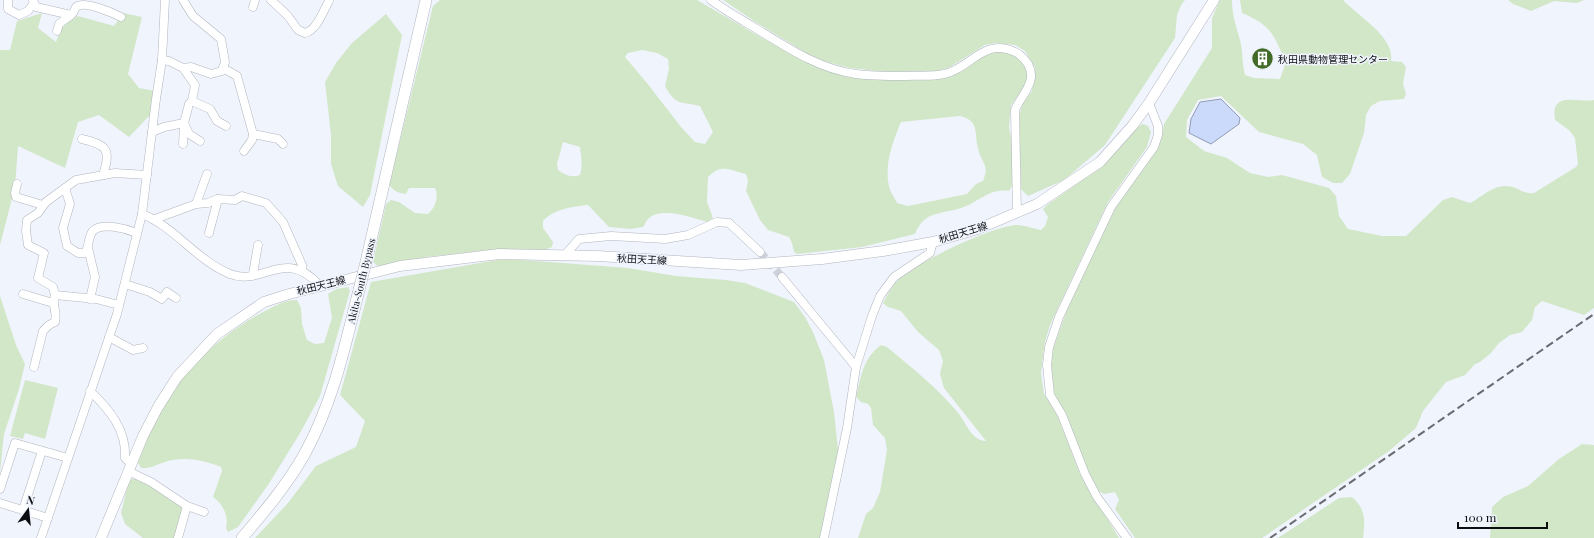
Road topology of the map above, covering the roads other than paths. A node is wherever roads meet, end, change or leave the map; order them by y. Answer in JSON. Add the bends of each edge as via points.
{"nodes":[{"id":1,"x":8,"y":0,"type":"edge"},
{"id":2,"x":165,"y":0,"type":"edge"},
{"id":3,"x":183,"y":0,"type":"edge"},
{"id":4,"x":271,"y":0,"type":"edge"},
{"id":5,"x":426,"y":0,"type":"edge"},
{"id":6,"x":711,"y":0,"type":"edge"},
{"id":7,"x":1214,"y":0,"type":"edge"},
{"id":8,"x":329,"y":1,"type":"edge"},
{"id":9,"x":33,"y":2,"type":"edge"},
{"id":10,"x":77,"y":3,"type":"edge"},
{"id":11,"x":72,"y":15,"type":"junction"},
{"id":12,"x":121,"y":17,"type":"dead end"},
{"id":13,"x":57,"y":31,"type":"dead end"},
{"id":14,"x":162,"y":60,"type":"junction"},
{"id":15,"x":183,"y":68,"type":"junction"},
{"id":16,"x":223,"y":68,"type":"junction"},
{"id":17,"x":192,"y":101,"type":"junction"},
{"id":18,"x":1149,"y":103,"type":"junction"},
{"id":19,"x":184,"y":124,"type":"junction"},
{"id":20,"x":226,"y":126,"type":"dead end"},
{"id":21,"x":152,"y":132,"type":"junction"},
{"id":22,"x":252,"y":134,"type":"junction"},
{"id":23,"x":82,"y":139,"type":"dead end"},
{"id":24,"x":200,"y":141,"type":"dead end"},
{"id":25,"x":183,"y":144,"type":"dead end"},
{"id":26,"x":283,"y":144,"type":"dead end"},
{"id":27,"x":244,"y":151,"type":"dead end"},
{"id":28,"x":207,"y":174,"type":"dead end"},
{"id":29,"x":103,"y":175,"type":"junction"},
{"id":30,"x":147,"y":175,"type":"junction"},
{"id":31,"x":17,"y":184,"type":"dead end"},
{"id":32,"x":64,"y":188,"type":"junction"},
{"id":33,"x":218,"y":199,"type":"junction"},
{"id":34,"x":196,"y":204,"type":"junction"},
{"id":35,"x":44,"y":206,"type":"junction"},
{"id":36,"x":1017,"y":213,"type":"junction"},
{"id":37,"x":142,"y":214,"type":"junction"},
{"id":38,"x":155,"y":219,"type":"junction"},
{"id":39,"x":137,"y":233,"type":"junction"},
{"id":40,"x":209,"y":233,"type":"dead end"},
{"id":41,"x":933,"y":242,"type":"junction"},
{"id":42,"x":258,"y":245,"type":"dead end"},
{"id":43,"x":88,"y":248,"type":"junction"},
{"id":44,"x":760,"y":252,"type":"tunnel mouth"},
{"id":45,"x":565,"y":255,"type":"junction"},
{"id":46,"x":302,"y":270,"type":"junction"},
{"id":47,"x":253,"y":274,"type":"junction"},
{"id":48,"x":782,"y":277,"type":"tunnel mouth"},
{"id":49,"x":125,"y":284,"type":"junction"},
{"id":50,"x":320,"y":286,"type":"junction"},
{"id":51,"x":23,"y":294,"type":"dead end"},
{"id":52,"x":176,"y":298,"type":"dead end"},
{"id":53,"x":54,"y":299,"type":"junction"},
{"id":54,"x":90,"y":299,"type":"junction"},
{"id":55,"x":119,"y":305,"type":"junction"},
{"id":56,"x":109,"y":337,"type":"junction"},
{"id":57,"x":143,"y":348,"type":"dead end"},
{"id":58,"x":34,"y":367,"type":"dead end"},
{"id":59,"x":856,"y":367,"type":"junction"},
{"id":60,"x":90,"y":391,"type":"junction"},
{"id":61,"x":42,"y":451,"type":"junction"},
{"id":62,"x":68,"y":458,"type":"junction"},
{"id":63,"x":129,"y":467,"type":"junction"},
{"id":64,"x":0,"y":489,"type":"edge"},
{"id":65,"x":0,"y":503,"type":"edge"},
{"id":66,"x":187,"y":506,"type":"junction"},
{"id":67,"x":23,"y":510,"type":"junction"},
{"id":68,"x":204,"y":512,"type":"dead end"},
{"id":69,"x":48,"y":518,"type":"junction"},
{"id":70,"x":103,"y":535,"type":"edge"},
{"id":71,"x":41,"y":538,"type":"edge"},
{"id":72,"x":178,"y":538,"type":"edge"},
{"id":73,"x":242,"y":538,"type":"edge"},
{"id":74,"x":824,"y":538,"type":"edge"},
{"id":75,"x":1127,"y":538,"type":"edge"}],
"edges":[{"from":1,"to":9,"type":"street","via":[[8,9],[19,15],[28,11]]},
{"from":2,"to":14,"type":"street"},
{"from":3,"to":16,"type":"street","via":[[193,16],[221,39],[225,57]]},
{"from":4,"to":8,"type":"street","via":[[298,30],[305,34],[317,23]]},
{"from":5,"to":73,"type":"highway","name":"Akita-South Bypass","bridge":true,"via":[[337,378],[304,455],[285,486]]},
{"from":6,"to":36,"type":"street","via":[[805,58],[855,74],[945,74],[985,51],[995,48],[1017,52],[1030,68],[1032,80],[1015,110]]},
{"from":7,"to":18,"type":"main road","name":"秋田天王線"},
{"from":9,"to":11,"type":"street","via":[[45,10]]},
{"from":10,"to":11,"type":"street"},
{"from":10,"to":12,"type":"street","via":[[90,5]]},
{"from":11,"to":13,"type":"street","via":[[59,24]]},
{"from":14,"to":15,"type":"street"},
{"from":14,"to":21,"type":"street"},
{"from":15,"to":16,"type":"street","via":[[191,67],[211,74],[222,71]]},
{"from":15,"to":17,"type":"street","via":[[195,85]]},
{"from":16,"to":22,"type":"street","via":[[237,76]]},
{"from":17,"to":19,"type":"street"},
{"from":17,"to":20,"type":"street","via":[[210,109],[217,122]]},
{"from":18,"to":36,"type":"main road","name":"秋田天王線","via":[[1100,162],[1057,192]]},
{"from":18,"to":75,"type":"street","via":[[1158,126],[1154,147],[1108,213],[1059,317],[1049,347],[1047,365],[1050,395],[1062,415],[1085,474],[1097,497]]},
{"from":19,"to":21,"type":"street"},
{"from":19,"to":24,"type":"street","via":[[189,134]]},
{"from":19,"to":25,"type":"street"},
{"from":21,"to":30,"type":"street"},
{"from":22,"to":26,"type":"street","via":[[278,139]]},
{"from":22,"to":27,"type":"street","via":[[252,140]]},
{"from":23,"to":29,"type":"street","via":[[104,147],[108,160]]},
{"from":28,"to":34,"type":"street"},
{"from":29,"to":30,"type":"street"},
{"from":29,"to":32,"type":"street","via":[[76,180]]},
{"from":30,"to":37,"type":"street"},
{"from":31,"to":35,"type":"street","via":[[16,197]]},
{"from":32,"to":35,"type":"street"},
{"from":32,"to":43,"type":"street","via":[[70,204],[63,228],[67,246],[78,253],[85,253]]},
{"from":33,"to":34,"type":"street"},
{"from":33,"to":40,"type":"street"},
{"from":33,"to":46,"type":"street","via":[[235,200],[242,196],[266,203],[283,222]]},
{"from":34,"to":38,"type":"street"},
{"from":35,"to":53,"type":"street","via":[[28,220],[26,231],[28,245],[44,253],[38,278],[53,288]]},
{"from":36,"to":41,"type":"main road","name":"秋田天王線","via":[[978,229]]},
{"from":37,"to":38,"type":"street"},
{"from":37,"to":39,"type":"street"},
{"from":38,"to":47,"type":"street","via":[[202,258],[230,274]]},
{"from":39,"to":43,"type":"street","via":[[117,226],[96,228],[92,232]]},
{"from":39,"to":49,"type":"street"},
{"from":41,"to":45,"type":"main road","name":"秋田天王線","via":[[822,259],[741,264]]},
{"from":41,"to":59,"type":"street","via":[[930,253],[894,277],[880,296]]},
{"from":42,"to":47,"type":"street"},
{"from":43,"to":54,"type":"street","via":[[95,277]]},
{"from":44,"to":45,"type":"street","via":[[729,223],[718,222],[688,235],[665,239],[611,236],[580,239]]},
{"from":45,"to":50,"type":"main road","name":"秋田天王線","via":[[499,254],[400,266]]},
{"from":46,"to":47,"type":"street","via":[[278,268]]},
{"from":46,"to":50,"type":"street"},
{"from":48,"to":59,"type":"street"},
{"from":49,"to":52,"type":"street","via":[[162,298],[167,292]]},
{"from":49,"to":55,"type":"street"},
{"from":50,"to":63,"type":"main road","name":"秋田天王線","via":[[264,302],[217,334],[177,377],[158,407]]},
{"from":51,"to":53,"type":"street"},
{"from":53,"to":54,"type":"street"},
{"from":53,"to":58,"type":"street","via":[[56,322],[43,331]]},
{"from":54,"to":55,"type":"street"},
{"from":55,"to":56,"type":"street"},
{"from":56,"to":57,"type":"street","via":[[133,350]]},
{"from":56,"to":60,"type":"street"},
{"from":59,"to":74,"type":"street","via":[[847,428]]},
{"from":60,"to":62,"type":"street"},
{"from":60,"to":63,"type":"street","via":[[118,423]]},
{"from":61,"to":62,"type":"street"},
{"from":61,"to":64,"type":"street","via":[[15,443]]},
{"from":61,"to":67,"type":"street"},
{"from":62,"to":69,"type":"street"},
{"from":63,"to":66,"type":"street"},
{"from":63,"to":70,"type":"main road","name":"秋田天王線"},
{"from":65,"to":67,"type":"street"},
{"from":66,"to":68,"type":"street"},
{"from":66,"to":72,"type":"street"},
{"from":67,"to":69,"type":"street"},
{"from":69,"to":71,"type":"street"}]}
